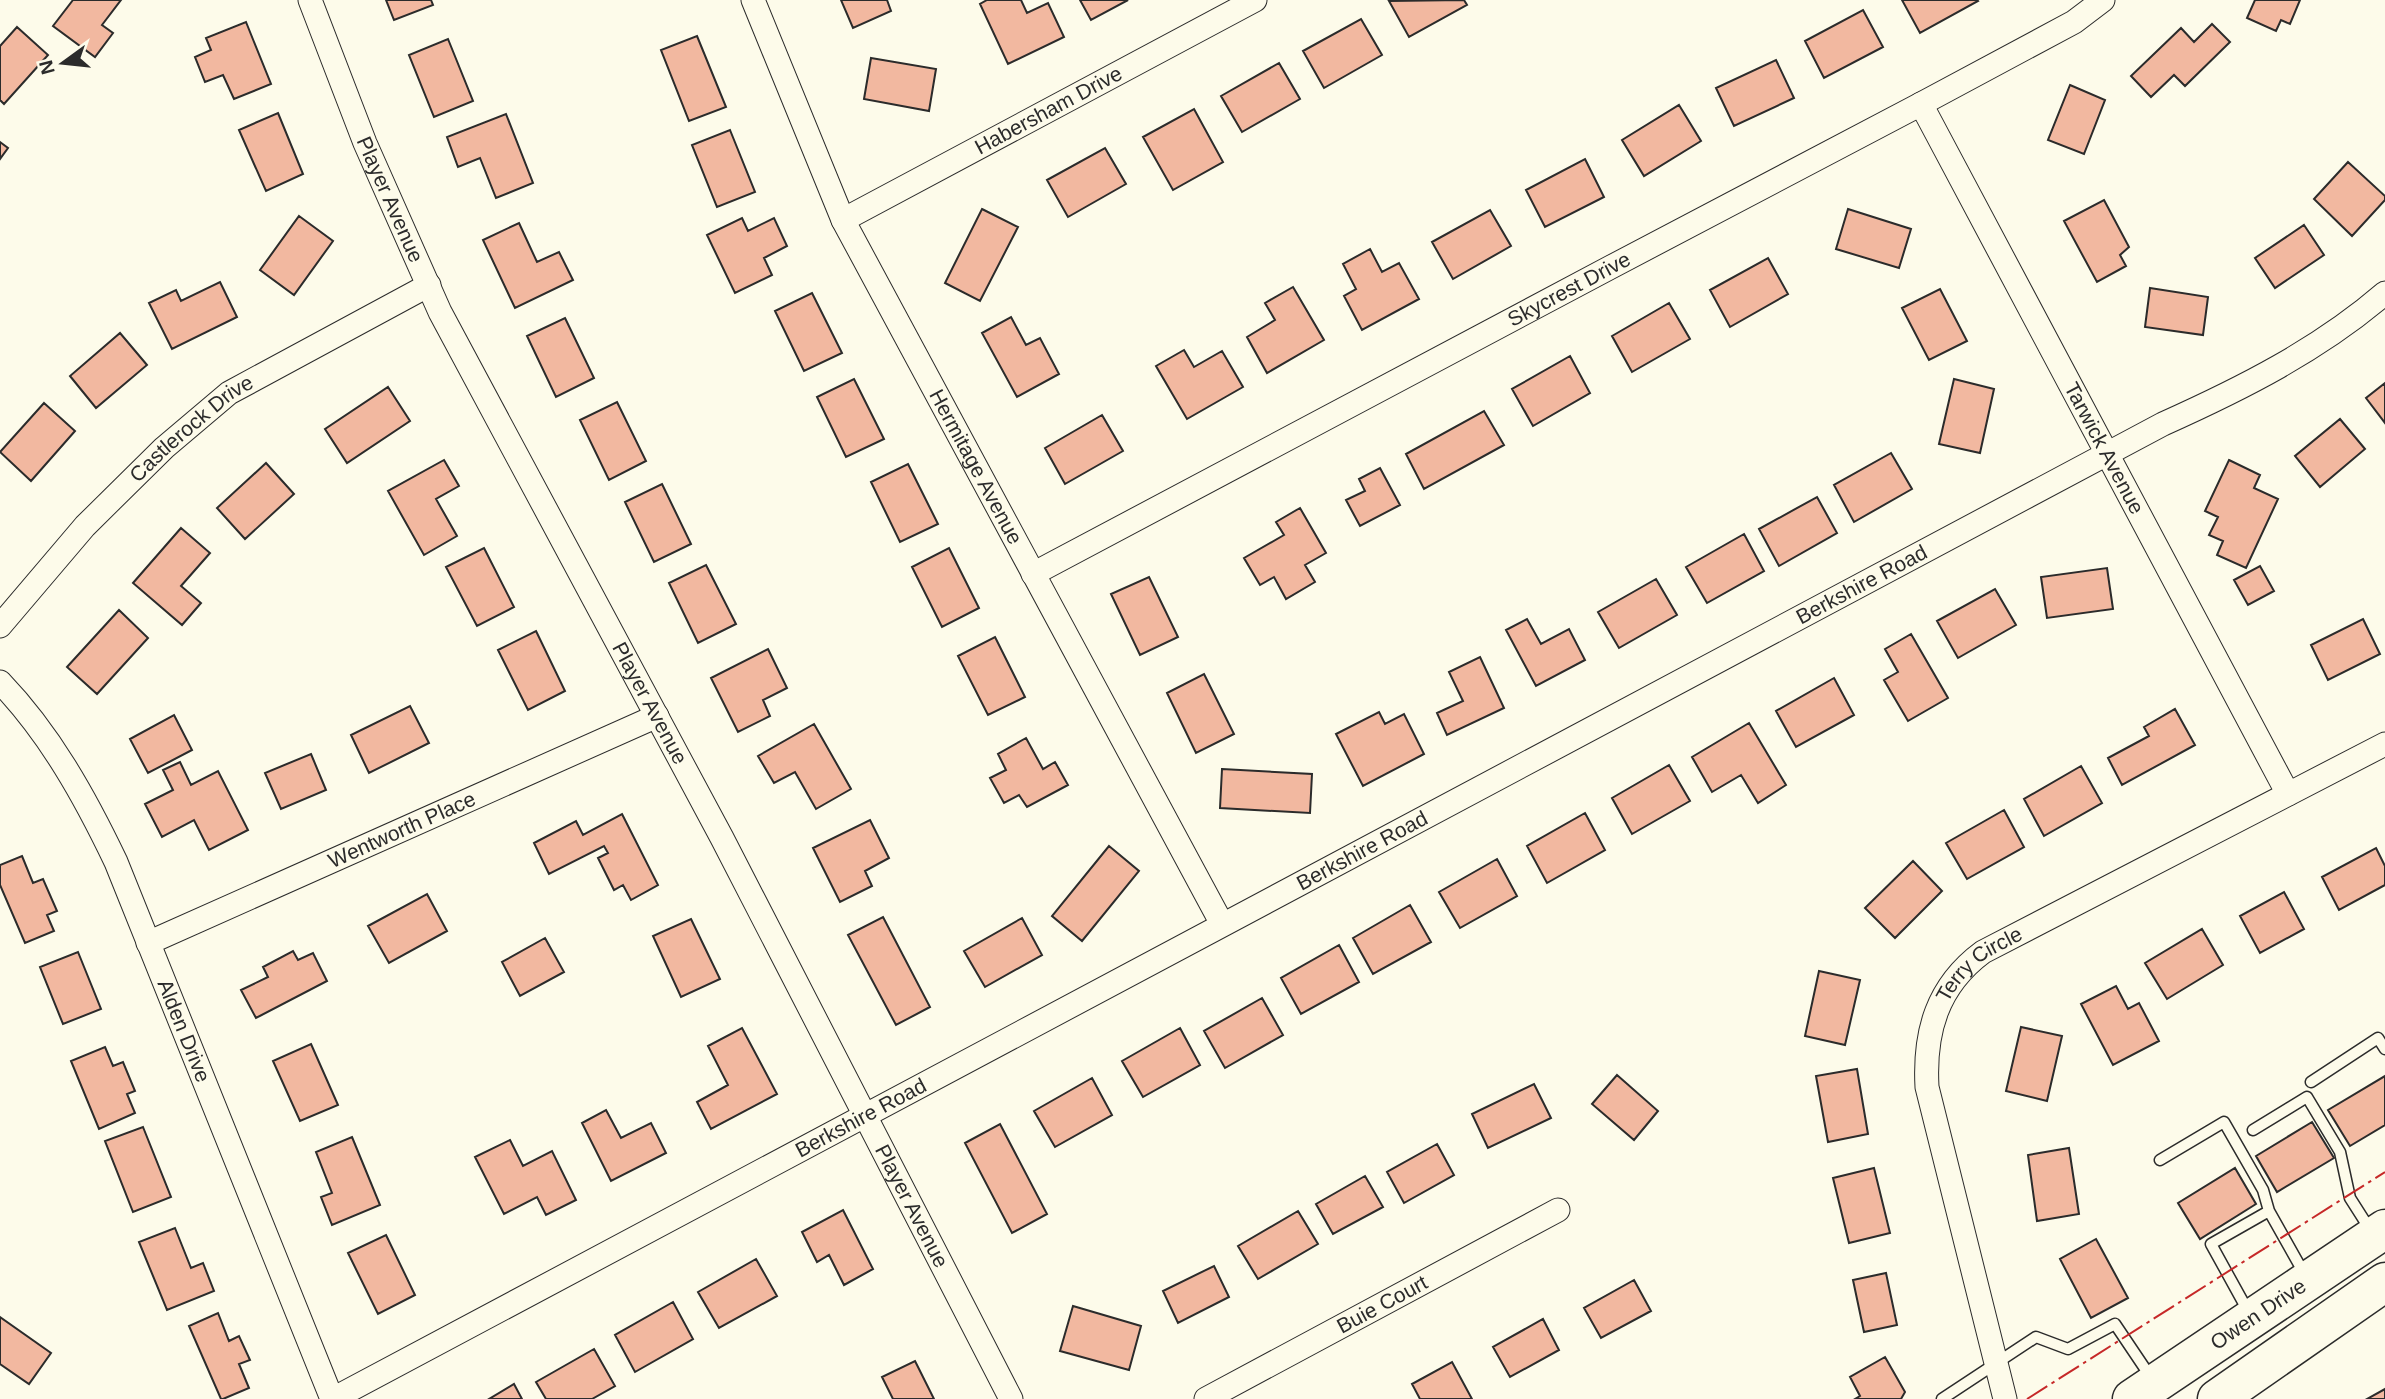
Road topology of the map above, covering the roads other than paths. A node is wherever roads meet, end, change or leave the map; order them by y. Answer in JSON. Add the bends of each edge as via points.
{"nodes":[{"id":1,"x":310,"y":0,"type":"edge"},
{"id":2,"x":753,"y":0,"type":"edge"},
{"id":3,"x":1255,"y":0,"type":"edge"},
{"id":4,"x":2103,"y":0,"type":"edge"},
{"id":5,"x":1922,"y":104,"type":"junction"},
{"id":6,"x":843,"y":220,"type":"junction"},
{"id":7,"x":429,"y":285,"type":"junction"},
{"id":8,"x":2385,"y":293,"type":"edge"},
{"id":9,"x":2106,"y":455,"type":"junction"},
{"id":10,"x":1033,"y":574,"type":"junction"},
{"id":11,"x":0,"y":626,"type":"edge"},
{"id":12,"x":0,"y":682,"type":"edge"},
{"id":13,"x":657,"y":716,"type":"junction"},
{"id":14,"x":2385,"y":744,"type":"edge"},
{"id":15,"x":2288,"y":794,"type":"junction"},
{"id":16,"x":1222,"y":924,"type":"junction"},
{"id":17,"x":148,"y":943,"type":"junction"},
{"id":18,"x":2385,"y":1049,"type":"edge"},
{"id":19,"x":2311,"y":1082,"type":"dead end"},
{"id":20,"x":865,"y":1115,"type":"junction"},
{"id":21,"x":2253,"y":1130,"type":"dead end"},
{"id":22,"x":2160,"y":1160,"type":"dead end"},
{"id":23,"x":1558,"y":1210,"type":"dead end"},
{"id":24,"x":2269,"y":1211,"type":"junction"},
{"id":25,"x":2380,"y":1233,"type":"edge"},
{"id":26,"x":2308,"y":1281,"type":"junction"},
{"id":27,"x":2385,"y":1282,"type":"edge"},
{"id":28,"x":2252,"y":1318,"type":"junction"},
{"id":29,"x":1996,"y":1362,"type":"junction"},
{"id":30,"x":2144,"y":1391,"type":"edge"},
{"id":31,"x":333,"y":1399,"type":"edge"},
{"id":32,"x":1011,"y":1399,"type":"edge"},
{"id":33,"x":1206,"y":1399,"type":"edge"},
{"id":34,"x":1942,"y":1399,"type":"edge"},
{"id":35,"x":2005,"y":1399,"type":"edge"},
{"id":36,"x":2217,"y":1399,"type":"edge"}],
"edges":[{"from":1,"to":7,"type":"street","name":"Player Avenue","via":[[365,143]]},
{"from":2,"to":6,"type":"street","name":"Hermitage Avenue"},
{"from":3,"to":6,"type":"street","name":"Habersham Drive"},
{"from":4,"to":5,"type":"street","name":"Skycrest Drive","via":[[2074,22]]},
{"from":5,"to":9,"type":"street","name":"Tarwick Avenue"},
{"from":5,"to":10,"type":"street","name":"Skycrest Drive"},
{"from":6,"to":10,"type":"street","name":"Hermitage Avenue"},
{"from":7,"to":11,"type":"street","name":"Castlerock Drive","via":[[229,393],[164,448],[85,526]]},
{"from":7,"to":13,"type":"street","name":"Player Avenue"},
{"from":8,"to":9,"type":"street","name":"Berkshire Road","via":[[2320,342],[2276,368]]},
{"from":9,"to":15,"type":"street","name":"Tarwick Avenue"},
{"from":9,"to":16,"type":"street","name":"Berkshire Road"},
{"from":10,"to":16,"type":"street","name":"Hermitage Avenue"},
{"from":12,"to":17,"type":"street","name":"Alden Drive","via":[[52,746],[88,805]]},
{"from":13,"to":17,"type":"street","name":"Wentworth Place"},
{"from":13,"to":20,"type":"street","name":"Player Avenue"},
{"from":14,"to":15,"type":"street","name":"Terry Circle"},
{"from":15,"to":29,"type":"street","name":"Terry Circle","via":[[1983,952],[1942,998],[1925,1059],[1927,1087]]},
{"from":16,"to":20,"type":"street","name":"Berkshire Road"},
{"from":17,"to":31,"type":"street","name":"Alden Drive"},
{"from":18,"to":19,"type":"lane","via":[[2378,1038]]},
{"from":20,"to":31,"type":"street","name":"Berkshire Road"},
{"from":20,"to":32,"type":"street","name":"Player Avenue"},
{"from":21,"to":25,"type":"lane","via":[[2307,1097],[2340,1152],[2350,1198]]},
{"from":22,"to":24,"type":"lane","via":[[2224,1122],[2263,1190]]},
{"from":23,"to":33,"type":"street","name":"Buie Court"},
{"from":24,"to":26,"type":"lane"},
{"from":24,"to":28,"type":"lane","via":[[2211,1244]]},
{"from":25,"to":26,"type":"highway","name":"Owen Drive"},
{"from":26,"to":28,"type":"highway","name":"Owen Drive"},
{"from":27,"to":36,"type":"highway"},
{"from":28,"to":30,"type":"highway","name":"Owen Drive"},
{"from":29,"to":30,"type":"lane","via":[[2036,1337],[2068,1349],[2115,1324]]},
{"from":29,"to":34,"type":"lane"},
{"from":29,"to":35,"type":"street","name":"Terry Circle"}]}
